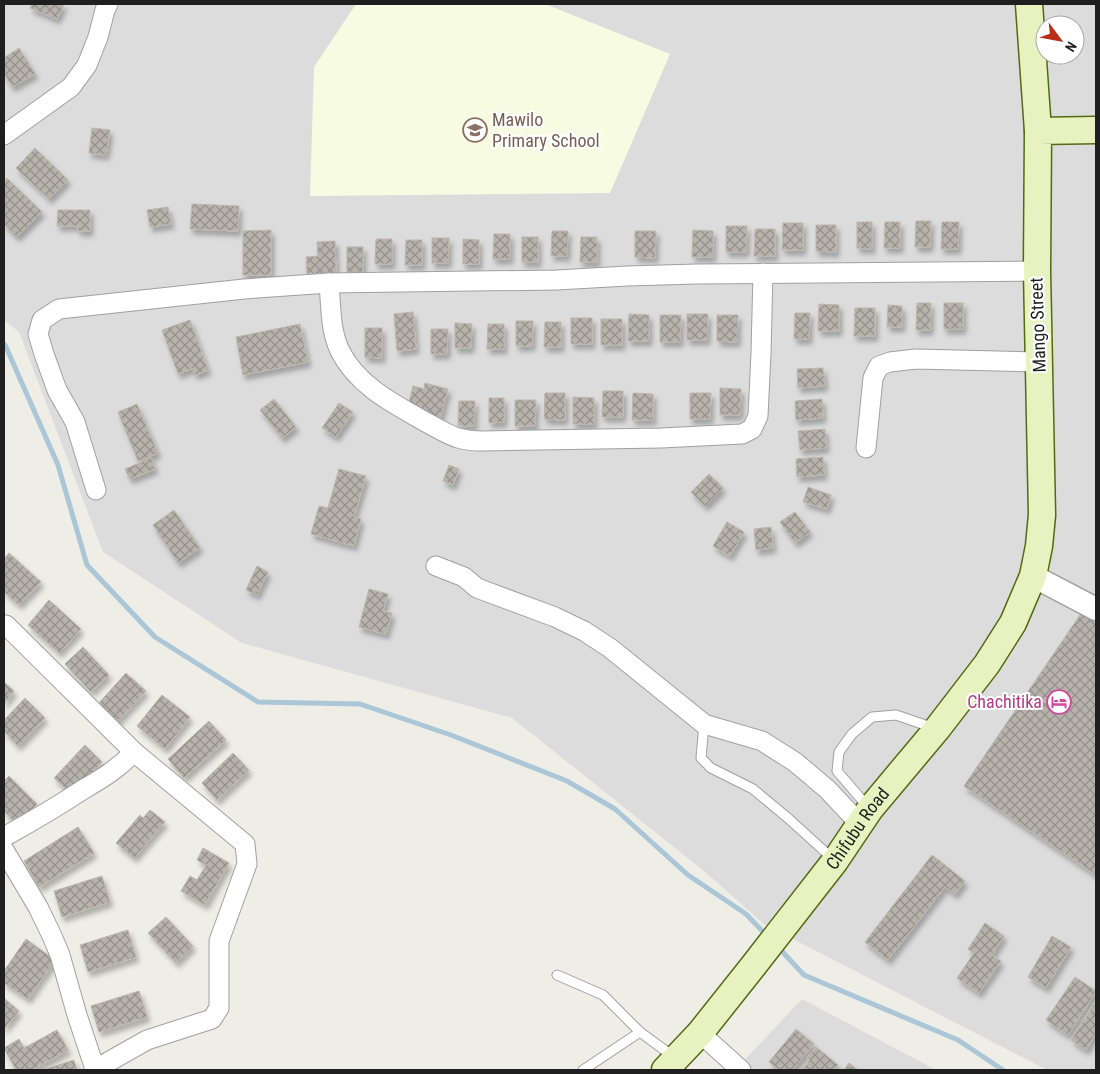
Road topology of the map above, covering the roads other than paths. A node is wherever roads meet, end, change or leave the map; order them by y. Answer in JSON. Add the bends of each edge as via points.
{"nodes":[{"id":1,"x":108,"y":4,"type":"edge"},
{"id":2,"x":1028,"y":4,"type":"edge"},
{"id":3,"x":1096,"y":130,"type":"edge"},
{"id":4,"x":1038,"y":131,"type":"junction"},
{"id":5,"x":4,"y":135,"type":"edge"},
{"id":6,"x":1037,"y":271,"type":"junction"},
{"id":7,"x":763,"y":273,"type":"junction"},
{"id":8,"x":329,"y":283,"type":"junction"},
{"id":9,"x":1040,"y":362,"type":"junction"},
{"id":10,"x":866,"y":448,"type":"dead end"},
{"id":11,"x":96,"y":490,"type":"dead end"},
{"id":12,"x":436,"y":566,"type":"dead end"},
{"id":13,"x":1033,"y":576,"type":"junction"},
{"id":14,"x":1096,"y":609,"type":"edge"},
{"id":15,"x":6,"y":625,"type":"dead end"},
{"id":16,"x":704,"y":724,"type":"junction"},
{"id":17,"x":936,"y":729,"type":"junction"},
{"id":18,"x":134,"y":752,"type":"junction"},
{"id":19,"x":866,"y":817,"type":"junction"},
{"id":20,"x":4,"y":836,"type":"edge"},
{"id":21,"x":4,"y":850,"type":"edge"},
{"id":22,"x":835,"y":860,"type":"junction"},
{"id":23,"x":557,"y":975,"type":"dead end"},
{"id":24,"x":640,"y":1032,"type":"junction"},
{"id":25,"x":700,"y":1033,"type":"junction"},
{"id":26,"x":671,"y":1064,"type":"edge"},
{"id":27,"x":94,"y":1070,"type":"edge"},
{"id":28,"x":583,"y":1070,"type":"edge"},
{"id":29,"x":741,"y":1070,"type":"edge"}],
"edges":[{"from":1,"to":5,"type":"street","via":[[87,65],[71,87]]},
{"from":2,"to":4,"type":"main road","name":"Mango Street"},
{"from":3,"to":4,"type":"main road"},
{"from":4,"to":6,"type":"main road","name":"Mango Street"},
{"from":6,"to":7,"type":"street"},
{"from":6,"to":9,"type":"main road","name":"Mango Street"},
{"from":7,"to":8,"type":"street"},
{"from":7,"to":8,"type":"street","via":[[758,416],[752,429],[742,434],[661,438],[481,441],[457,438],[388,401],[349,367],[332,328]]},
{"from":8,"to":11,"type":"street","via":[[59,309],[42,320],[38,334],[44,354],[57,390],[75,422]]},
{"from":9,"to":10,"type":"street","via":[[916,360],[879,366],[873,378]]},
{"from":9,"to":13,"type":"main road","name":"Mango Street","via":[[1042,515]]},
{"from":12,"to":16,"type":"street","via":[[464,577],[477,588],[555,617],[584,632],[610,648]]},
{"from":13,"to":14,"type":"street"},
{"from":13,"to":17,"type":"main road","name":"Chifubu Road","via":[[1013,623],[987,664]]},
{"from":15,"to":18,"type":"street"},
{"from":16,"to":19,"type":"street","via":[[762,740]]},
{"from":16,"to":22,"type":"lane","via":[[701,758],[711,768],[753,789]]},
{"from":17,"to":19,"type":"main road","name":"Chifubu Road"},
{"from":17,"to":19,"type":"lane","via":[[896,715],[872,717],[852,734],[839,752],[837,771]]},
{"from":18,"to":20,"type":"street","via":[[122,764],[48,813]]},
{"from":18,"to":27,"type":"street","via":[[245,844],[247,864],[219,941],[219,1008],[212,1019],[147,1040]]},
{"from":19,"to":22,"type":"main road","name":"Chifubu Road"},
{"from":21,"to":27,"type":"street","via":[[38,907],[60,955]]},
{"from":22,"to":25,"type":"main road","name":"Chifubu Road"},
{"from":23,"to":24,"type":"lane","via":[[603,995]]},
{"from":24,"to":26,"type":"lane"},
{"from":24,"to":28,"type":"lane"},
{"from":25,"to":26,"type":"main road","name":"Chifubu Road"},
{"from":25,"to":29,"type":"street"}]}
